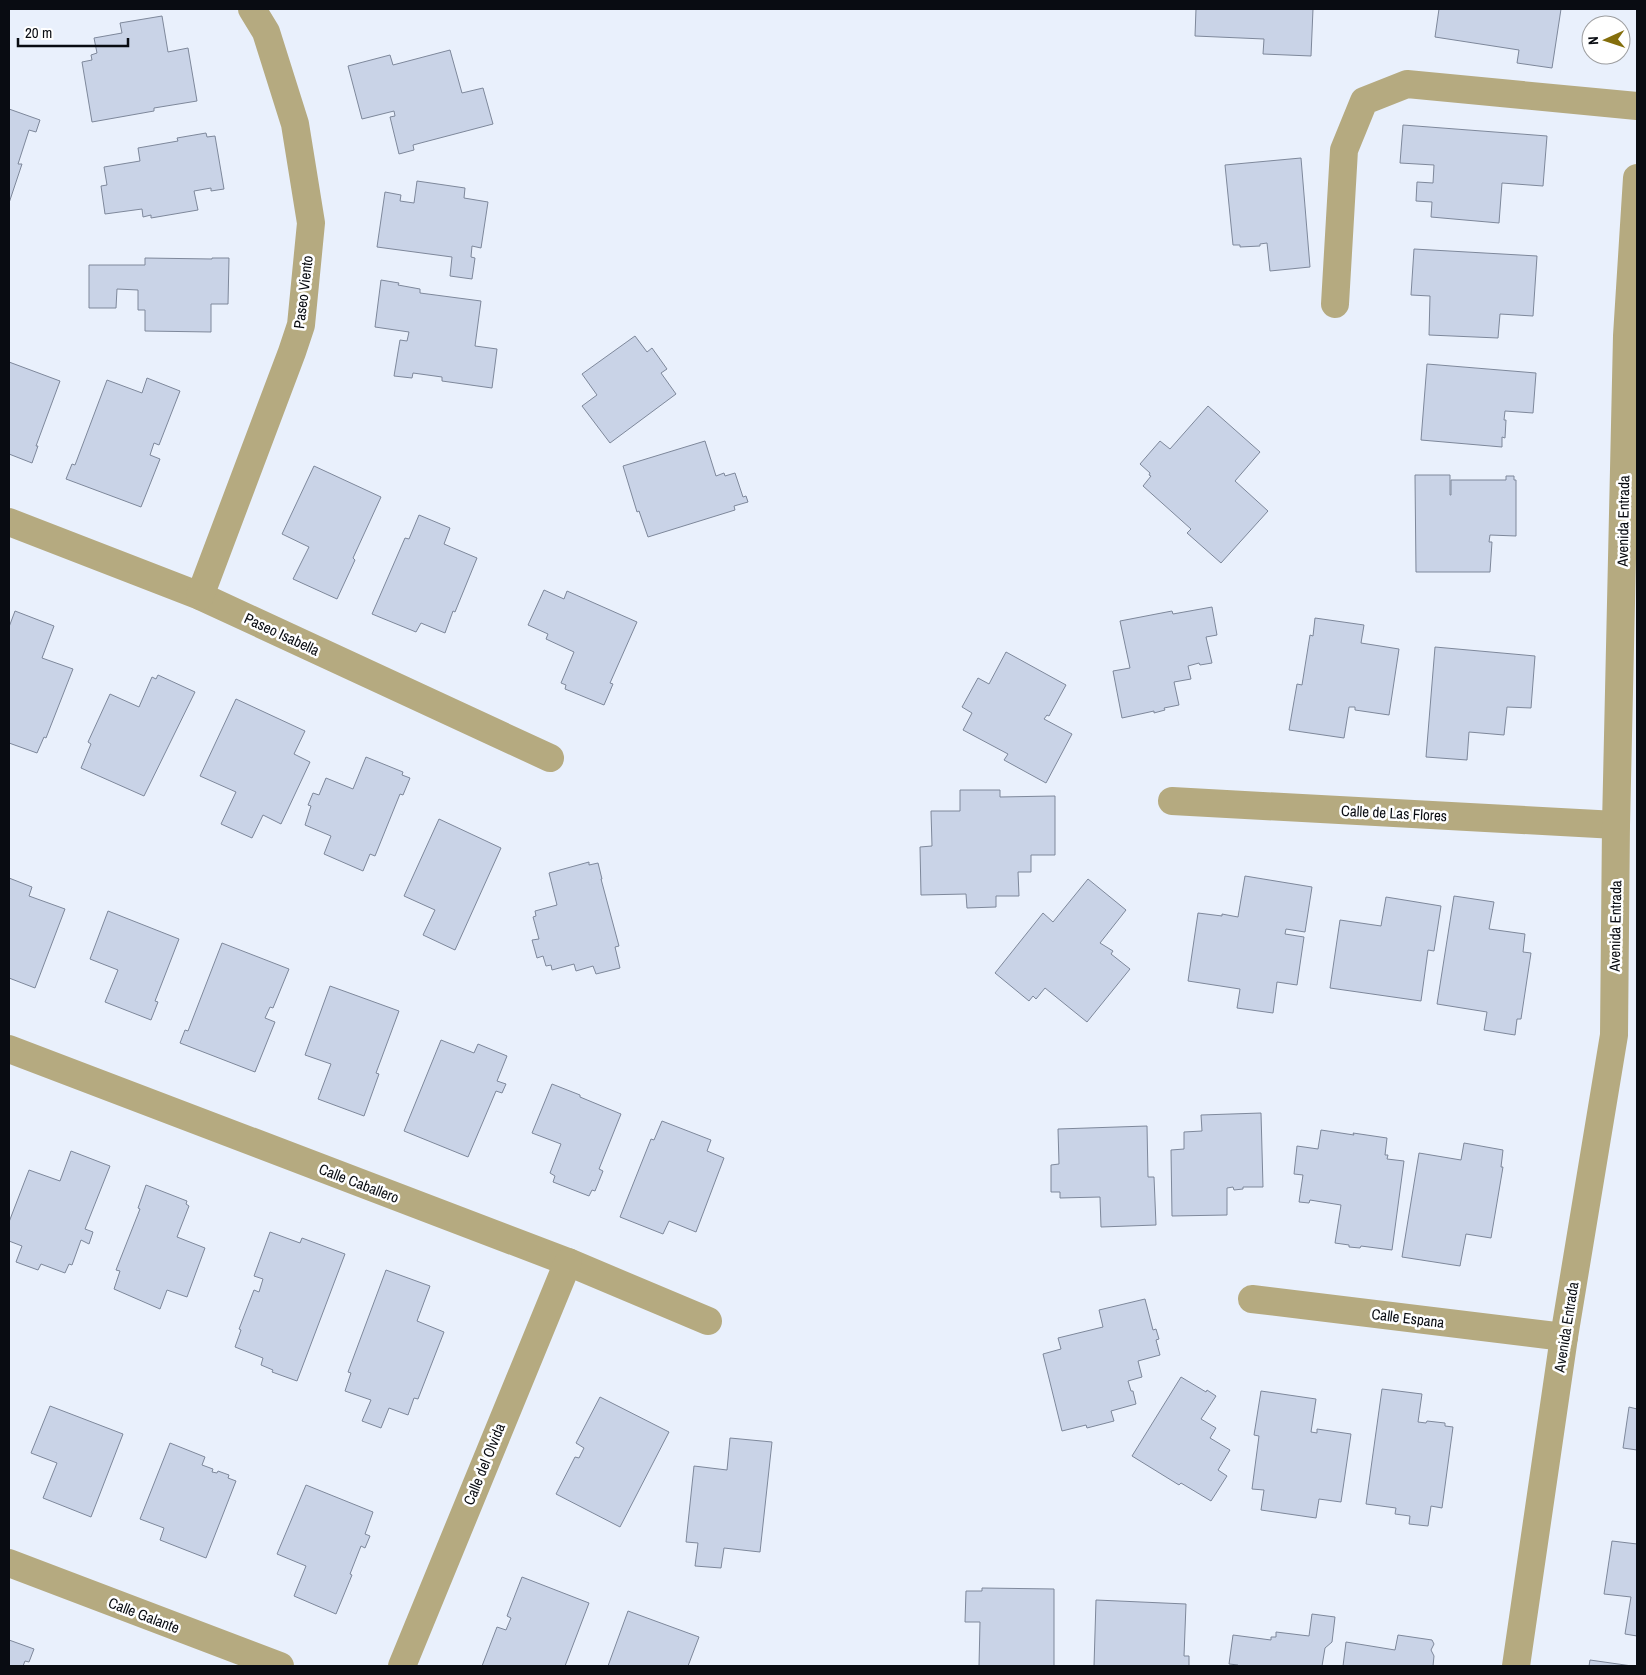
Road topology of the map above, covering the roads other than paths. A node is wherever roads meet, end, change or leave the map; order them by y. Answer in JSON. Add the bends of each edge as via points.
{"nodes":[{"id":1,"x":252,"y":9,"type":"edge"},
{"id":2,"x":1637,"y":106,"type":"edge"},
{"id":3,"x":1637,"y":178,"type":"edge"},
{"id":4,"x":1335,"y":304,"type":"dead end"},
{"id":5,"x":1632,"y":336,"type":"edge"},
{"id":6,"x":9,"y":522,"type":"edge"},
{"id":7,"x":200,"y":596,"type":"junction"},
{"id":8,"x":550,"y":758,"type":"dead end"},
{"id":9,"x":1172,"y":801,"type":"dead end"},
{"id":10,"x":1616,"y":825,"type":"junction"},
{"id":11,"x":9,"y":1049,"type":"edge"},
{"id":12,"x":568,"y":1262,"type":"junction"},
{"id":13,"x":1252,"y":1299,"type":"dead end"},
{"id":14,"x":708,"y":1321,"type":"dead end"},
{"id":15,"x":1564,"y":1337,"type":"junction"},
{"id":16,"x":9,"y":1563,"type":"edge"},
{"id":17,"x":280,"y":1666,"type":"edge"},
{"id":18,"x":402,"y":1666,"type":"edge"},
{"id":19,"x":1516,"y":1666,"type":"edge"}],
"edges":[{"from":1,"to":7,"type":"street","name":"Paseo Viento","via":[[266,32],[294,124],[311,223],[301,326]]},
{"from":2,"to":4,"type":"street","via":[[1407,84],[1364,101],[1344,150]]},
{"from":3,"to":5,"type":"street","name":"Avenida Entrada"},
{"from":5,"to":10,"type":"street","name":"Avenida Entrada"},
{"from":6,"to":7,"type":"street","name":"Paseo Isabella"},
{"from":7,"to":8,"type":"street","name":"Paseo Isabella"},
{"from":9,"to":10,"type":"street","name":"Calle de Las Flores"},
{"from":10,"to":15,"type":"street","name":"Avenida Entrada","via":[[1614,1035]]},
{"from":11,"to":12,"type":"street","name":"Calle Caballero"},
{"from":12,"to":14,"type":"street","name":"Calle Caballero"},
{"from":12,"to":18,"type":"street","name":"Calle del Olvida"},
{"from":13,"to":15,"type":"street","name":"Calle Espana"},
{"from":15,"to":19,"type":"street","name":"Avenida Entrada"},
{"from":16,"to":17,"type":"street","name":"Calle Galante"}]}
